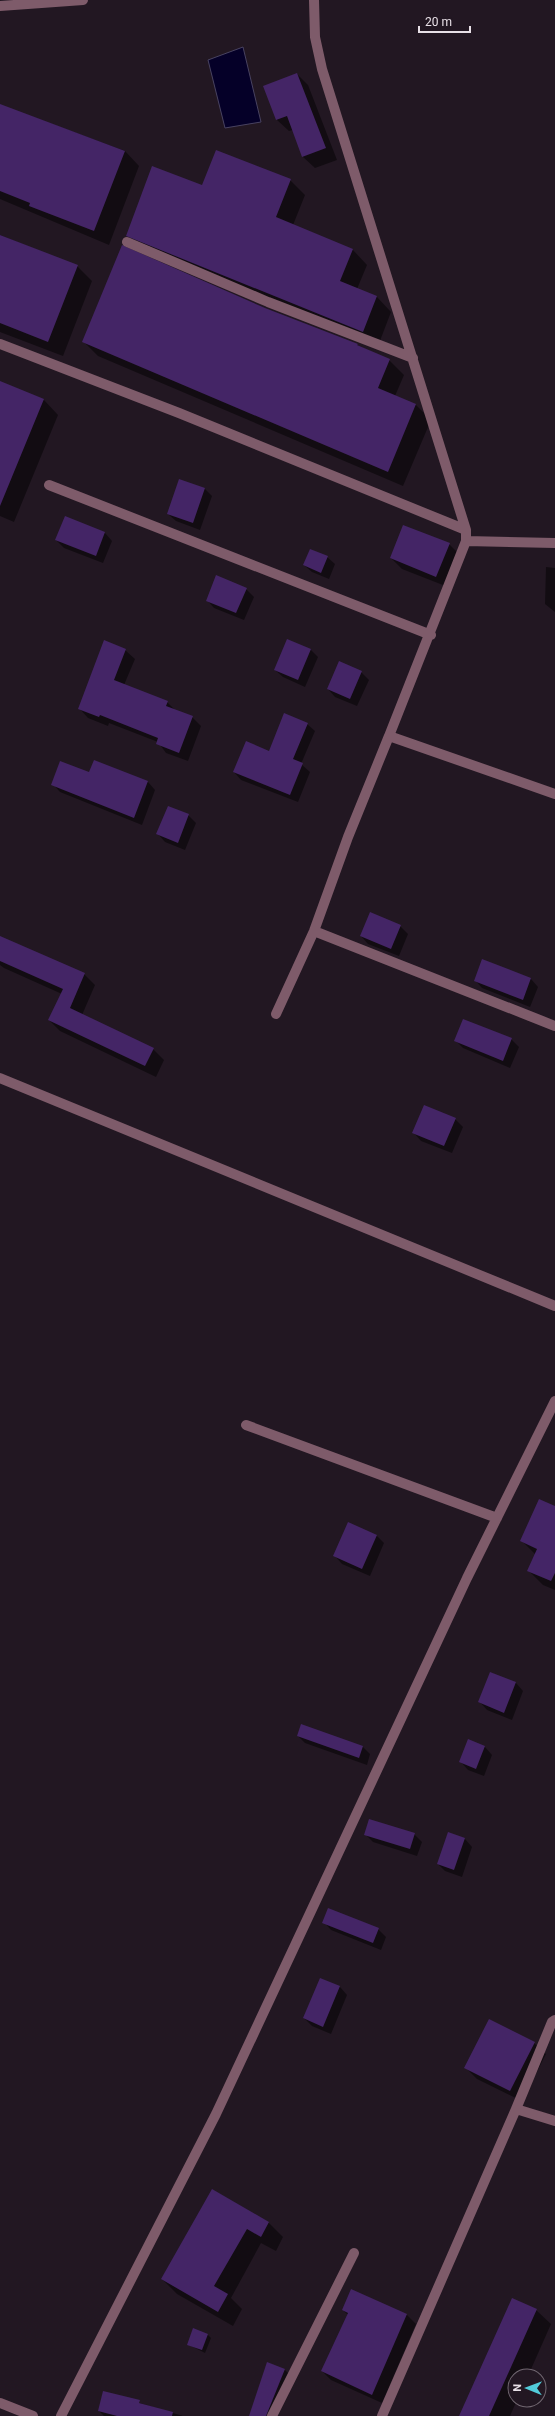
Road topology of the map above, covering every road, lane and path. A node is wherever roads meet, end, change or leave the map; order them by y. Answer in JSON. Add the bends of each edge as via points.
{"nodes":[{"id":1,"x":83,"y":0,"type":"edge"},
{"id":2,"x":314,"y":0,"type":"edge"},
{"id":3,"x":0,"y":6,"type":"edge"},
{"id":4,"x":127,"y":242,"type":"dead end"},
{"id":5,"x":0,"y":344,"type":"edge"},
{"id":6,"x":413,"y":358,"type":"junction"},
{"id":7,"x":49,"y":485,"type":"dead end"},
{"id":8,"x":466,"y":530,"type":"junction"},
{"id":9,"x":466,"y":541,"type":"junction"},
{"id":10,"x":555,"y":543,"type":"edge"},
{"id":11,"x":431,"y":635,"type":"junction"},
{"id":12,"x":389,"y":736,"type":"junction"},
{"id":13,"x":555,"y":794,"type":"edge"},
{"id":14,"x":314,"y":930,"type":"junction"},
{"id":15,"x":276,"y":1014,"type":"dead end"},
{"id":16,"x":555,"y":1026,"type":"edge"},
{"id":17,"x":0,"y":1078,"type":"edge"},
{"id":18,"x":555,"y":1306,"type":"edge"},
{"id":19,"x":555,"y":1401,"type":"edge"},
{"id":20,"x":246,"y":1425,"type":"dead end"},
{"id":21,"x":497,"y":1518,"type":"junction"},
{"id":22,"x":555,"y":2020,"type":"edge"},
{"id":23,"x":516,"y":2109,"type":"junction"},
{"id":24,"x":555,"y":2121,"type":"edge"},
{"id":25,"x":354,"y":2253,"type":"dead end"},
{"id":26,"x":0,"y":2403,"type":"edge"},
{"id":27,"x":32,"y":2416,"type":"edge"},
{"id":28,"x":61,"y":2416,"type":"edge"},
{"id":29,"x":272,"y":2416,"type":"edge"},
{"id":30,"x":382,"y":2416,"type":"edge"}],
"edges":[{"from":1,"to":3,"type":"street"},
{"from":2,"to":6,"type":"street","via":[[315,38],[322,69]]},
{"from":4,"to":6,"type":"street","via":[[268,302]]},
{"from":5,"to":8,"type":"street","via":[[179,413]]},
{"from":6,"to":8,"type":"street"},
{"from":7,"to":11,"type":"street"},
{"from":8,"to":9,"type":"street"},
{"from":9,"to":10,"type":"street"},
{"from":9,"to":11,"type":"street"},
{"from":11,"to":12,"type":"street"},
{"from":12,"to":13,"type":"street"},
{"from":12,"to":14,"type":"street"},
{"from":14,"to":15,"type":"street"},
{"from":14,"to":16,"type":"street"},
{"from":17,"to":18,"type":"street"},
{"from":19,"to":21,"type":"street"},
{"from":20,"to":21,"type":"street"},
{"from":21,"to":28,"type":"street","via":[[216,2114]]},
{"from":22,"to":23,"type":"street"},
{"from":23,"to":24,"type":"street"},
{"from":23,"to":30,"type":"street"},
{"from":25,"to":29,"type":"street"},
{"from":26,"to":27,"type":"street"}]}
